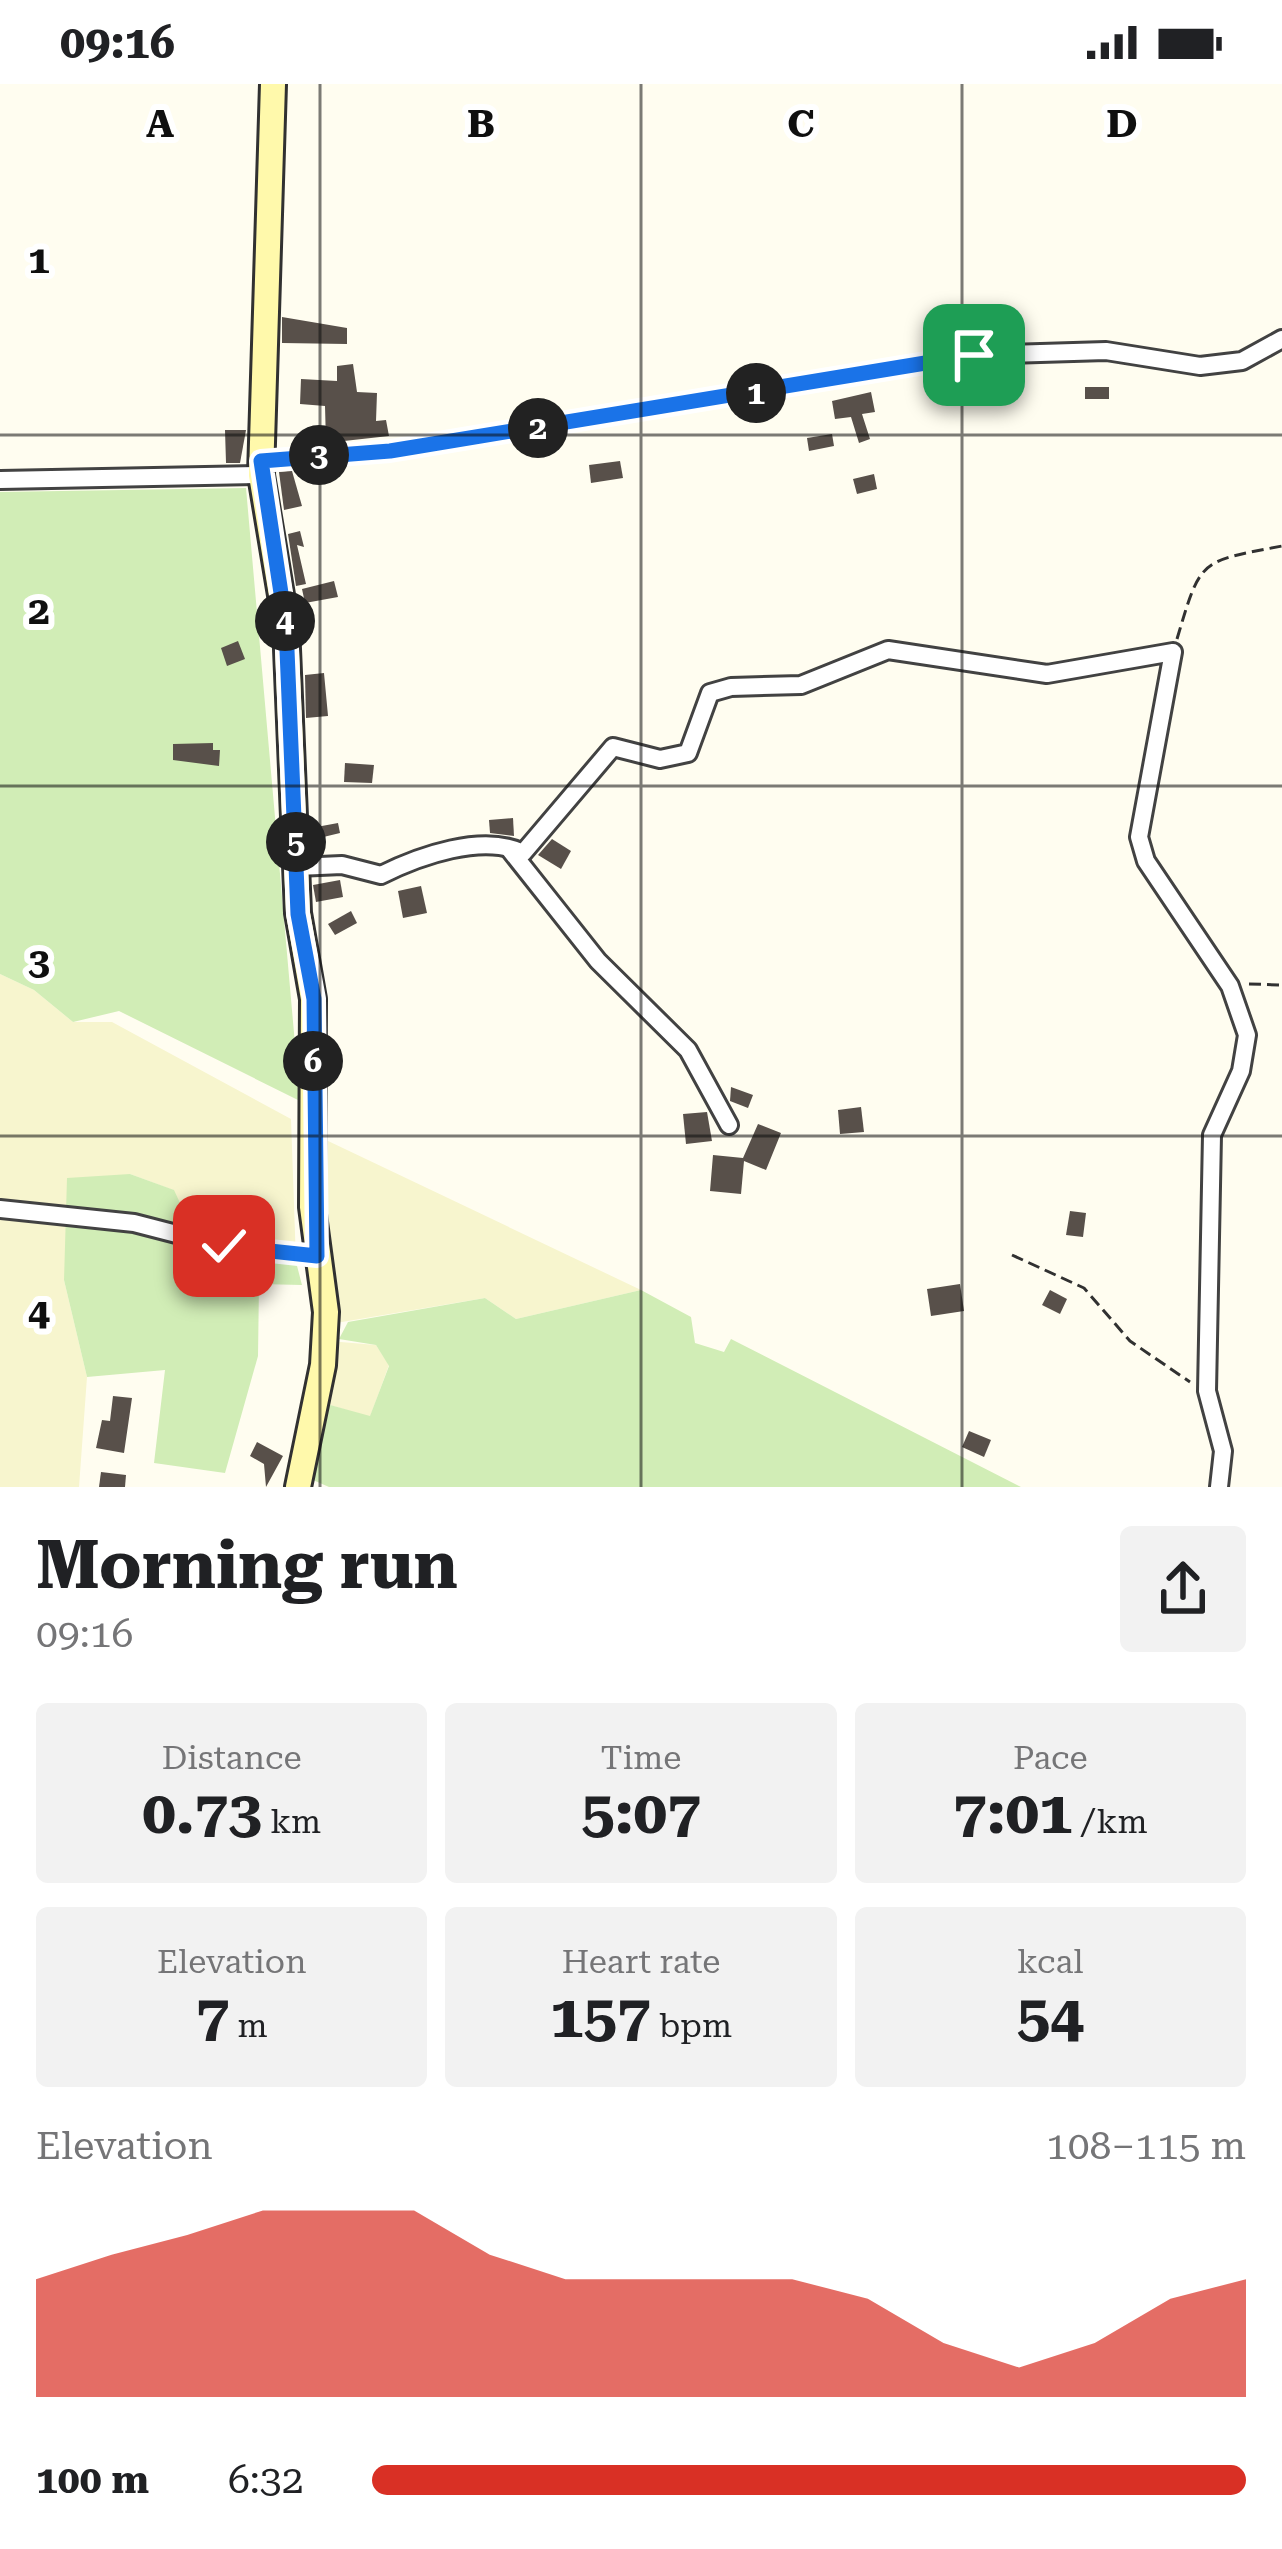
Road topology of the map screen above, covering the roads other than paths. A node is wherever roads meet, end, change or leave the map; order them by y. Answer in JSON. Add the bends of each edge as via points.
{"nodes":[{"id":1,"x":273,"y":84,"type":"edge"},
{"id":2,"x":1282,"y":339,"type":"edge"},
{"id":3,"x":261,"y":468,"type":"junction"},
{"id":4,"x":0,"y":480,"type":"edge"},
{"id":5,"x":1140,"y":661,"type":"junction"},
{"id":6,"x":1166,"y":681,"type":"junction"},
{"id":7,"x":505,"y":844,"type":"junction"},
{"id":8,"x":297,"y":868,"type":"junction"},
{"id":9,"x":729,"y":1125,"type":"dead end"},
{"id":10,"x":0,"y":1209,"type":"edge"},
{"id":11,"x":317,"y":1256,"type":"junction"},
{"id":12,"x":298,"y":1487,"type":"edge"},
{"id":13,"x":1219,"y":1487,"type":"edge"}],
"edges":[{"from":1,"to":3,"type":"street"},
{"from":2,"to":3,"type":"street","via":[[1242,361],[1200,366],[1106,351],[974,355]]},
{"from":3,"to":4,"type":"street"},
{"from":3,"to":8,"type":"street","via":[[286,626]]},
{"from":5,"to":6,"type":"street"},
{"from":5,"to":6,"type":"street","via":[[1173,652]]},
{"from":5,"to":7,"type":"street","via":[[1046,674],[888,650],[801,686],[710,693],[688,753],[660,760],[613,747],[523,853]]},
{"from":6,"to":13,"type":"street","via":[[1138,837],[1230,986],[1247,1035],[1241,1071],[1212,1135],[1208,1391],[1223,1451]]},
{"from":7,"to":8,"type":"street","via":[[438,854],[381,875],[342,865]]},
{"from":7,"to":9,"type":"street","via":[[598,961],[688,1050]]},
{"from":8,"to":11,"type":"street","via":[[314,999]]},
{"from":10,"to":11,"type":"street"},
{"from":11,"to":12,"type":"street","via":[[323,1365]]}]}
